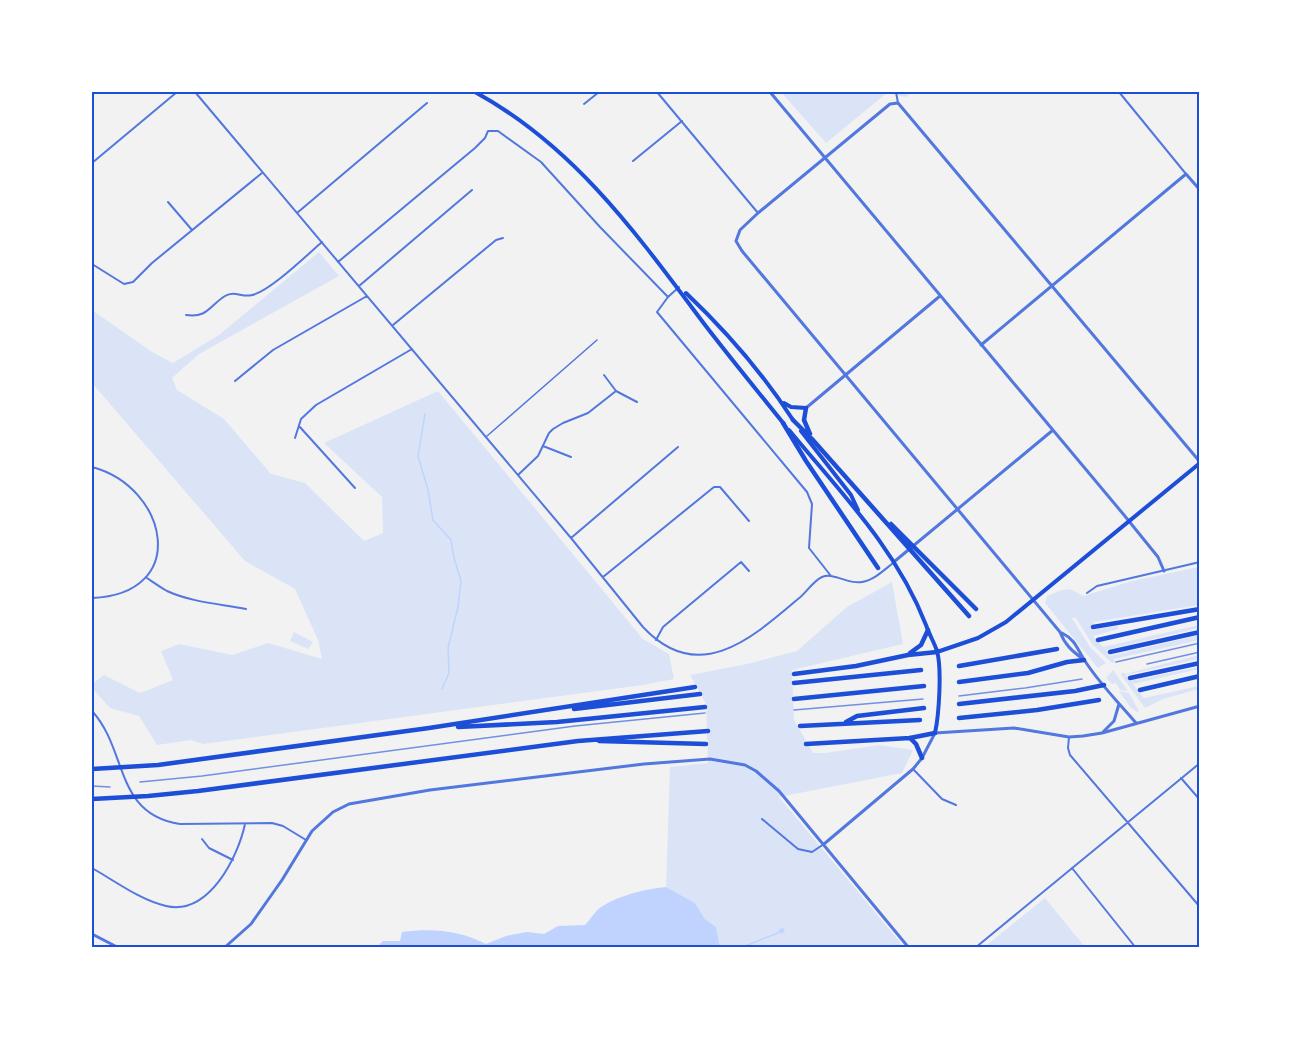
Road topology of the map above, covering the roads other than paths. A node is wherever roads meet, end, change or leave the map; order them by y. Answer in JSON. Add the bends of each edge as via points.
{"nodes":[{"id":1,"x":177,"y":92,"type":"edge"},
{"id":2,"x":195,"y":92,"type":"edge"},
{"id":3,"x":475,"y":92,"type":"edge"},
{"id":4,"x":599,"y":92,"type":"edge"},
{"id":5,"x":657,"y":92,"type":"edge"},
{"id":6,"x":770,"y":92,"type":"edge"},
{"id":7,"x":896,"y":92,"type":"edge"},
{"id":8,"x":1119,"y":92,"type":"edge"},
{"id":9,"x":427,"y":103,"type":"dead end"},
{"id":10,"x":898,"y":103,"type":"junction"},
{"id":11,"x":584,"y":105,"type":"dead end"},
{"id":12,"x":682,"y":121,"type":"junction"},
{"id":13,"x":826,"y":157,"type":"junction"},
{"id":14,"x":633,"y":161,"type":"dead end"},
{"id":15,"x":92,"y":163,"type":"edge"},
{"id":16,"x":262,"y":172,"type":"junction"},
{"id":17,"x":1186,"y":174,"type":"junction"},
{"id":18,"x":472,"y":190,"type":"dead end"},
{"id":19,"x":1200,"y":190,"type":"edge"},
{"id":20,"x":168,"y":202,"type":"dead end"},
{"id":21,"x":297,"y":213,"type":"junction"},
{"id":22,"x":758,"y":213,"type":"junction"},
{"id":23,"x":192,"y":230,"type":"junction"},
{"id":24,"x":503,"y":238,"type":"dead end"},
{"id":25,"x":322,"y":242,"type":"junction"},
{"id":26,"x":338,"y":262,"type":"junction"},
{"id":27,"x":92,"y":264,"type":"edge"},
{"id":28,"x":1052,"y":285,"type":"junction"},
{"id":29,"x":359,"y":286,"type":"junction"},
{"id":30,"x":679,"y":287,"type":"junction"},
{"id":31,"x":367,"y":296,"type":"junction"},
{"id":32,"x":940,"y":296,"type":"junction"},
{"id":33,"x":668,"y":297,"type":"junction"},
{"id":34,"x":186,"y":315,"type":"dead end"},
{"id":35,"x":392,"y":326,"type":"junction"},
{"id":36,"x":597,"y":340,"type":"dead end"},
{"id":37,"x":981,"y":345,"type":"junction"},
{"id":38,"x":412,"y":350,"type":"junction"},
{"id":39,"x":604,"y":375,"type":"dead end"},
{"id":40,"x":846,"y":375,"type":"junction"},
{"id":41,"x":235,"y":381,"type":"dead end"},
{"id":42,"x":616,"y":391,"type":"junction"},
{"id":43,"x":781,"y":401,"type":"junction"},
{"id":44,"x":637,"y":402,"type":"dead end"},
{"id":45,"x":806,"y":408,"type":"junction"},
{"id":46,"x":793,"y":420,"type":"junction"},
{"id":47,"x":783,"y":423,"type":"junction"},
{"id":48,"x":298,"y":425,"type":"junction"},
{"id":49,"x":1053,"y":430,"type":"junction"},
{"id":50,"x":486,"y":437,"type":"junction"},
{"id":51,"x":295,"y":438,"type":"dead end"},
{"id":52,"x":812,"y":439,"type":"junction"},
{"id":53,"x":543,"y":446,"type":"junction"},
{"id":54,"x":678,"y":447,"type":"dead end"},
{"id":55,"x":571,"y":457,"type":"dead end"},
{"id":56,"x":1200,"y":462,"type":"edge"},
{"id":57,"x":92,"y":467,"type":"edge"},
{"id":58,"x":518,"y":475,"type":"junction"},
{"id":59,"x":355,"y":489,"type":"dead end"},
{"id":60,"x":866,"y":500,"type":"junction"},
{"id":61,"x":958,"y":509,"type":"junction"},
{"id":62,"x":861,"y":515,"type":"junction"},
{"id":63,"x":749,"y":521,"type":"dead end"},
{"id":64,"x":1128,"y":521,"type":"junction"},
{"id":65,"x":571,"y":538,"type":"junction"},
{"id":66,"x":895,"y":561,"type":"junction"},
{"id":67,"x":1200,"y":562,"type":"edge"},
{"id":68,"x":878,"y":568,"type":"dead end"},
{"id":69,"x":749,"y":571,"type":"dead end"},
{"id":70,"x":1164,"y":571,"type":"junction"},
{"id":71,"x":603,"y":576,"type":"junction"},
{"id":72,"x":831,"y":576,"type":"junction"},
{"id":73,"x":146,"y":578,"type":"junction"},
{"id":74,"x":1087,"y":594,"type":"dead end"},
{"id":75,"x":92,"y":598,"type":"edge"},
{"id":76,"x":1034,"y":600,"type":"junction"},
{"id":77,"x":246,"y":609,"type":"dead end"},
{"id":78,"x":976,"y":609,"type":"dead end"},
{"id":79,"x":1200,"y":609,"type":"edge"},
{"id":80,"x":969,"y":615,"type":"dead end"},
{"id":81,"x":1200,"y":617,"type":"edge"},
{"id":82,"x":1093,"y":627,"type":"dead end"},
{"id":83,"x":928,"y":630,"type":"junction"},
{"id":84,"x":1060,"y":632,"type":"junction"},
{"id":85,"x":1200,"y":632,"type":"edge"},
{"id":86,"x":656,"y":640,"type":"junction"},
{"id":87,"x":1098,"y":640,"type":"dead end"},
{"id":88,"x":1057,"y":649,"type":"dead end"},
{"id":89,"x":937,"y":652,"type":"junction"},
{"id":90,"x":1110,"y":652,"type":"dead end"},
{"id":91,"x":908,"y":655,"type":"junction"},
{"id":92,"x":1084,"y":660,"type":"junction"},
{"id":93,"x":1200,"y":663,"type":"edge"},
{"id":94,"x":959,"y":666,"type":"dead end"},
{"id":95,"x":921,"y":670,"type":"dead end"},
{"id":96,"x":794,"y":674,"type":"dead end"},
{"id":97,"x":1200,"y":676,"type":"edge"},
{"id":98,"x":1130,"y":678,"type":"dead end"},
{"id":99,"x":959,"y":682,"type":"dead end"},
{"id":100,"x":794,"y":683,"type":"dead end"},
{"id":101,"x":1104,"y":685,"type":"junction"},
{"id":102,"x":924,"y":686,"type":"dead end"},
{"id":103,"x":695,"y":687,"type":"dead end"},
{"id":104,"x":1140,"y":690,"type":"dead end"},
{"id":105,"x":700,"y":694,"type":"dead end"},
{"id":106,"x":794,"y":699,"type":"dead end"},
{"id":107,"x":1099,"y":700,"type":"dead end"},
{"id":108,"x":959,"y":704,"type":"dead end"},
{"id":109,"x":1119,"y":704,"type":"junction"},
{"id":110,"x":1200,"y":706,"type":"edge"},
{"id":111,"x":705,"y":707,"type":"dead end"},
{"id":112,"x":924,"y":708,"type":"dead end"},
{"id":113,"x":92,"y":711,"type":"edge"},
{"id":114,"x":535,"y":713,"type":"junction"},
{"id":115,"x":959,"y":718,"type":"dead end"},
{"id":116,"x":920,"y":720,"type":"dead end"},
{"id":117,"x":844,"y":723,"type":"junction"},
{"id":118,"x":1136,"y":723,"type":"junction"},
{"id":119,"x":800,"y":726,"type":"dead end"},
{"id":120,"x":429,"y":729,"type":"junction"},
{"id":121,"x":708,"y":731,"type":"dead end"},
{"id":122,"x":935,"y":733,"type":"junction"},
{"id":123,"x":1102,"y":733,"type":"junction"},
{"id":124,"x":1069,"y":737,"type":"junction"},
{"id":125,"x":910,"y":738,"type":"junction"},
{"id":126,"x":578,"y":741,"type":"junction"},
{"id":127,"x":706,"y":744,"type":"dead end"},
{"id":128,"x":806,"y":744,"type":"dead end"},
{"id":129,"x":922,"y":758,"type":"junction"},
{"id":130,"x":1200,"y":763,"type":"edge"},
{"id":131,"x":92,"y":769,"type":"edge"},
{"id":132,"x":913,"y":769,"type":"junction"},
{"id":133,"x":1181,"y":778,"type":"junction"},
{"id":134,"x":92,"y":799,"type":"edge"},
{"id":135,"x":1200,"y":800,"type":"edge"},
{"id":136,"x":956,"y":805,"type":"dead end"},
{"id":137,"x":762,"y":819,"type":"dead end"},
{"id":138,"x":1127,"y":823,"type":"junction"},
{"id":139,"x":245,"y":824,"type":"junction"},
{"id":140,"x":202,"y":839,"type":"dead end"},
{"id":141,"x":306,"y":840,"type":"junction"},
{"id":142,"x":824,"y":844,"type":"junction"},
{"id":143,"x":233,"y":860,"type":"junction"},
{"id":144,"x":92,"y":868,"type":"edge"},
{"id":145,"x":1072,"y":868,"type":"junction"},
{"id":146,"x":1200,"y":907,"type":"edge"},
{"id":147,"x":92,"y":934,"type":"edge"},
{"id":148,"x":119,"y":948,"type":"edge"},
{"id":149,"x":224,"y":948,"type":"edge"},
{"id":150,"x":909,"y":948,"type":"edge"},
{"id":151,"x":975,"y":948,"type":"edge"},
{"id":152,"x":1136,"y":948,"type":"edge"}],
"edges":[{"from":1,"to":15,"type":"street"},
{"from":2,"to":16,"type":"street"},
{"from":3,"to":30,"type":"main road","via":[[510,112],[572,161]]},
{"from":4,"to":11,"type":"street"},
{"from":5,"to":12,"type":"street"},
{"from":6,"to":13,"type":"street"},
{"from":7,"to":10,"type":"street"},
{"from":8,"to":17,"type":"street"},
{"from":9,"to":21,"type":"street"},
{"from":10,"to":13,"type":"street","via":[[890,104]]},
{"from":10,"to":28,"type":"street"},
{"from":12,"to":14,"type":"street"},
{"from":12,"to":22,"type":"street"},
{"from":13,"to":22,"type":"street"},
{"from":13,"to":32,"type":"street"},
{"from":16,"to":21,"type":"street"},
{"from":16,"to":23,"type":"street"},
{"from":17,"to":19,"type":"street"},
{"from":17,"to":28,"type":"street"},
{"from":18,"to":29,"type":"street"},
{"from":20,"to":23,"type":"street"},
{"from":21,"to":25,"type":"street"},
{"from":22,"to":40,"type":"street","via":[[740,230],[736,241]]},
{"from":23,"to":27,"type":"street","via":[[133,282],[124,284]]},
{"from":24,"to":35,"type":"street"},
{"from":25,"to":26,"type":"street"},
{"from":25,"to":34,"type":"street","via":[[251,296],[232,293],[205,314]]},
{"from":26,"to":29,"type":"street"},
{"from":26,"to":33,"type":"street","via":[[493,129],[541,162]]},
{"from":28,"to":37,"type":"street"},
{"from":28,"to":56,"type":"street"},
{"from":29,"to":31,"type":"street"},
{"from":30,"to":33,"type":"street"},
{"from":30,"to":43,"type":"main road","via":[[710,316]]},
{"from":30,"to":47,"type":"main road"},
{"from":31,"to":35,"type":"street"},
{"from":31,"to":41,"type":"street","via":[[273,350]]},
{"from":32,"to":37,"type":"street"},
{"from":32,"to":40,"type":"street"},
{"from":33,"to":72,"type":"street","via":[[657,312],[807,492],[812,504],[809,548]]},
{"from":35,"to":38,"type":"street"},
{"from":36,"to":50,"type":"lane"},
{"from":37,"to":49,"type":"street"},
{"from":38,"to":48,"type":"street","via":[[316,405]]},
{"from":38,"to":50,"type":"street"},
{"from":39,"to":42,"type":"street"},
{"from":40,"to":45,"type":"street"},
{"from":40,"to":61,"type":"street"},
{"from":42,"to":44,"type":"street"},
{"from":42,"to":53,"type":"street","via":[[588,413],[553,429]]},
{"from":43,"to":45,"type":"main road","via":[[791,407]]},
{"from":43,"to":46,"type":"main road"},
{"from":45,"to":52,"type":"highway","via":[[805,426]]},
{"from":46,"to":52,"type":"highway"},
{"from":46,"to":62,"type":"main road","via":[[851,495]]},
{"from":47,"to":62,"type":"main road"},
{"from":47,"to":68,"type":"highway"},
{"from":48,"to":51,"type":"street"},
{"from":48,"to":59,"type":"street"},
{"from":49,"to":61,"type":"street"},
{"from":49,"to":64,"type":"street"},
{"from":50,"to":58,"type":"street"},
{"from":52,"to":60,"type":"highway"},
{"from":53,"to":55,"type":"street"},
{"from":53,"to":58,"type":"street","via":[[535,461]]},
{"from":54,"to":65,"type":"street"},
{"from":56,"to":64,"type":"main road"},
{"from":57,"to":73,"type":"street","via":[[117,477],[134,490],[147,510],[159,542],[156,562]]},
{"from":58,"to":65,"type":"street"},
{"from":60,"to":78,"type":"highway"},
{"from":60,"to":80,"type":"highway"},
{"from":61,"to":66,"type":"street"},
{"from":61,"to":76,"type":"street"},
{"from":62,"to":66,"type":"main road"},
{"from":63,"to":71,"type":"street","via":[[720,487],[714,487]]},
{"from":64,"to":70,"type":"street","via":[[1158,557]]},
{"from":64,"to":76,"type":"main road"},
{"from":65,"to":71,"type":"street"},
{"from":66,"to":72,"type":"street","via":[[874,578],[860,583]]},
{"from":66,"to":83,"type":"main road"},
{"from":67,"to":70,"type":"street"},
{"from":69,"to":86,"type":"street","via":[[741,562],[663,627]]},
{"from":70,"to":74,"type":"street","via":[[1097,586]]},
{"from":71,"to":86,"type":"street"},
{"from":72,"to":86,"type":"street","via":[[820,578],[738,645],[714,653],[688,653]]},
{"from":73,"to":75,"type":"street","via":[[128,591]]},
{"from":73,"to":77,"type":"street","via":[[167,591]]},
{"from":76,"to":84,"type":"street"},
{"from":76,"to":89,"type":"main road","via":[[992,631]]},
{"from":79,"to":82,"type":"highway"},
{"from":81,"to":87,"type":"highway"},
{"from":83,"to":89,"type":"main road"},
{"from":83,"to":91,"type":"highway","via":[[921,645]]},
{"from":84,"to":92,"type":"street","via":[[1064,642]]},
{"from":84,"to":92,"type":"street","via":[[1078,645]]},
{"from":85,"to":90,"type":"highway"},
{"from":88,"to":94,"type":"highway"},
{"from":89,"to":91,"type":"highway"},
{"from":89,"to":122,"type":"main road"},
{"from":91,"to":96,"type":"highway"},
{"from":92,"to":99,"type":"highway","via":[[1029,673]]},
{"from":92,"to":101,"type":"street"},
{"from":93,"to":98,"type":"highway"},
{"from":95,"to":100,"type":"highway"},
{"from":97,"to":104,"type":"highway"},
{"from":101,"to":108,"type":"highway"},
{"from":101,"to":109,"type":"street"},
{"from":102,"to":106,"type":"highway"},
{"from":103,"to":114,"type":"highway"},
{"from":105,"to":114,"type":"highway"},
{"from":107,"to":115,"type":"highway"},
{"from":109,"to":118,"type":"street"},
{"from":109,"to":123,"type":"street","via":[[1114,721]]},
{"from":110,"to":118,"type":"street"},
{"from":111,"to":120,"type":"highway","via":[[557,722]]},
{"from":112,"to":117,"type":"highway","via":[[857,716]]},
{"from":113,"to":139,"type":"street","via":[[108,732],[130,792],[143,808],[180,824]]},
{"from":114,"to":120,"type":"highway"},
{"from":116,"to":117,"type":"highway"},
{"from":117,"to":119,"type":"highway"},
{"from":118,"to":123,"type":"street"},
{"from":120,"to":131,"type":"highway","via":[[158,765]]},
{"from":121,"to":126,"type":"highway"},
{"from":122,"to":124,"type":"street","via":[[1014,728]]},
{"from":122,"to":125,"type":"highway"},
{"from":122,"to":129,"type":"street"},
{"from":123,"to":124,"type":"street"},
{"from":124,"to":138,"type":"street","via":[[1070,755]]},
{"from":125,"to":128,"type":"highway"},
{"from":125,"to":129,"type":"highway"},
{"from":126,"to":127,"type":"highway"},
{"from":126,"to":134,"type":"highway","via":[[188,792]]},
{"from":129,"to":132,"type":"street"},
{"from":130,"to":133,"type":"street"},
{"from":132,"to":136,"type":"street","via":[[942,799]]},
{"from":132,"to":142,"type":"street"},
{"from":133,"to":135,"type":"street"},
{"from":133,"to":138,"type":"street"},
{"from":137,"to":142,"type":"street","via":[[798,849],[812,852]]},
{"from":138,"to":145,"type":"street"},
{"from":138,"to":146,"type":"street"},
{"from":139,"to":141,"type":"street","via":[[278,824]]},
{"from":139,"to":143,"type":"street"},
{"from":140,"to":143,"type":"street","via":[[209,848]]},
{"from":141,"to":142,"type":"street","via":[[321,822],[349,804],[692,759],[723,760],[756,771],[779,791]]},
{"from":141,"to":149,"type":"street","via":[[251,924]]},
{"from":142,"to":150,"type":"street"},
{"from":143,"to":144,"type":"street","via":[[206,895],[176,908],[144,897]]},
{"from":145,"to":151,"type":"street"},
{"from":145,"to":152,"type":"street"},
{"from":147,"to":148,"type":"street"}]}
